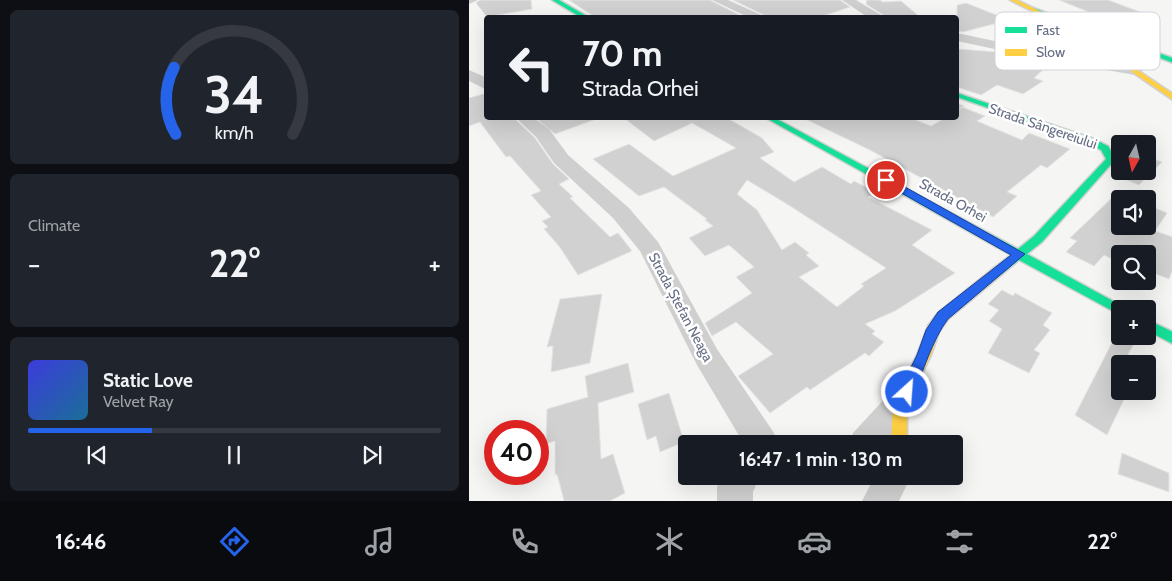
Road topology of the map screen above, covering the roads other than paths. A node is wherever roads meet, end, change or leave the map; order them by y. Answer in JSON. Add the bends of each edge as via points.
{"nodes":[{"id":1,"x":555,"y":0,"type":"edge"},
{"id":2,"x":718,"y":0,"type":"edge"},
{"id":3,"x":848,"y":0,"type":"edge"},
{"id":4,"x":1013,"y":0,"type":"edge"},
{"id":5,"x":1035,"y":9,"type":"junction"},
{"id":6,"x":1040,"y":12,"type":"edge"},
{"id":7,"x":1043,"y":12,"type":"edge"},
{"id":8,"x":582,"y":15,"type":"edge"},
{"id":9,"x":756,"y":15,"type":"edge"},
{"id":10,"x":874,"y":15,"type":"edge"},
{"id":11,"x":959,"y":37,"type":"edge"},
{"id":12,"x":995,"y":45,"type":"edge"},
{"id":13,"x":1160,"y":56,"type":"edge"},
{"id":14,"x":1172,"y":61,"type":"edge"},
{"id":15,"x":1135,"y":70,"type":"edge"},
{"id":16,"x":469,"y":76,"type":"edge"},
{"id":17,"x":484,"y":84,"type":"edge"},
{"id":18,"x":959,"y":96,"type":"edge"},
{"id":19,"x":1172,"y":98,"type":"edge"},
{"id":20,"x":527,"y":120,"type":"edge"},
{"id":21,"x":774,"y":120,"type":"edge"},
{"id":22,"x":1019,"y":254,"type":"junction"},
{"id":23,"x":1111,"y":305,"type":"edge"},
{"id":24,"x":1156,"y":330,"type":"edge"},
{"id":25,"x":1172,"y":339,"type":"edge"},
{"id":26,"x":900,"y":404,"type":"junction"},
{"id":27,"x":756,"y":435,"type":"edge"},
{"id":28,"x":875,"y":435,"type":"edge"},
{"id":29,"x":899,"y":435,"type":"edge"},
{"id":30,"x":736,"y":485,"type":"edge"},
{"id":31,"x":889,"y":485,"type":"edge"},
{"id":32,"x":735,"y":501,"type":"edge"},
{"id":33,"x":880,"y":501,"type":"edge"}],
"edges":[{"from":1,"to":8,"type":"street"},
{"from":2,"to":9,"type":"street"},
{"from":3,"to":10,"type":"street"},
{"from":4,"to":5,"type":"street"},
{"from":5,"to":6,"type":"street"},
{"from":5,"to":7,"type":"street"},
{"from":11,"to":12,"type":"street"},
{"from":13,"to":14,"type":"street"},
{"from":15,"to":19,"type":"street"},
{"from":16,"to":17,"type":"street"},
{"from":18,"to":22,"type":"street","name":"Strada Sângereiului","via":[[1091,141],[1109,153],[1108,165],[1055,223]]},
{"from":20,"to":27,"type":"street","name":"Strada Ștefan Neaga","via":[[543,133],[561,159],[621,213],[651,248],[703,350]]},
{"from":21,"to":22,"type":"street","name":"Strada Orhei"},
{"from":22,"to":23,"type":"street","name":"Strada Orhei"},
{"from":22,"to":26,"type":"street","via":[[943,316],[933,330]]},
{"from":24,"to":25,"type":"street"},
{"from":26,"to":28,"type":"street"},
{"from":26,"to":29,"type":"street"},
{"from":30,"to":32,"type":"street"},
{"from":31,"to":33,"type":"street"}]}
